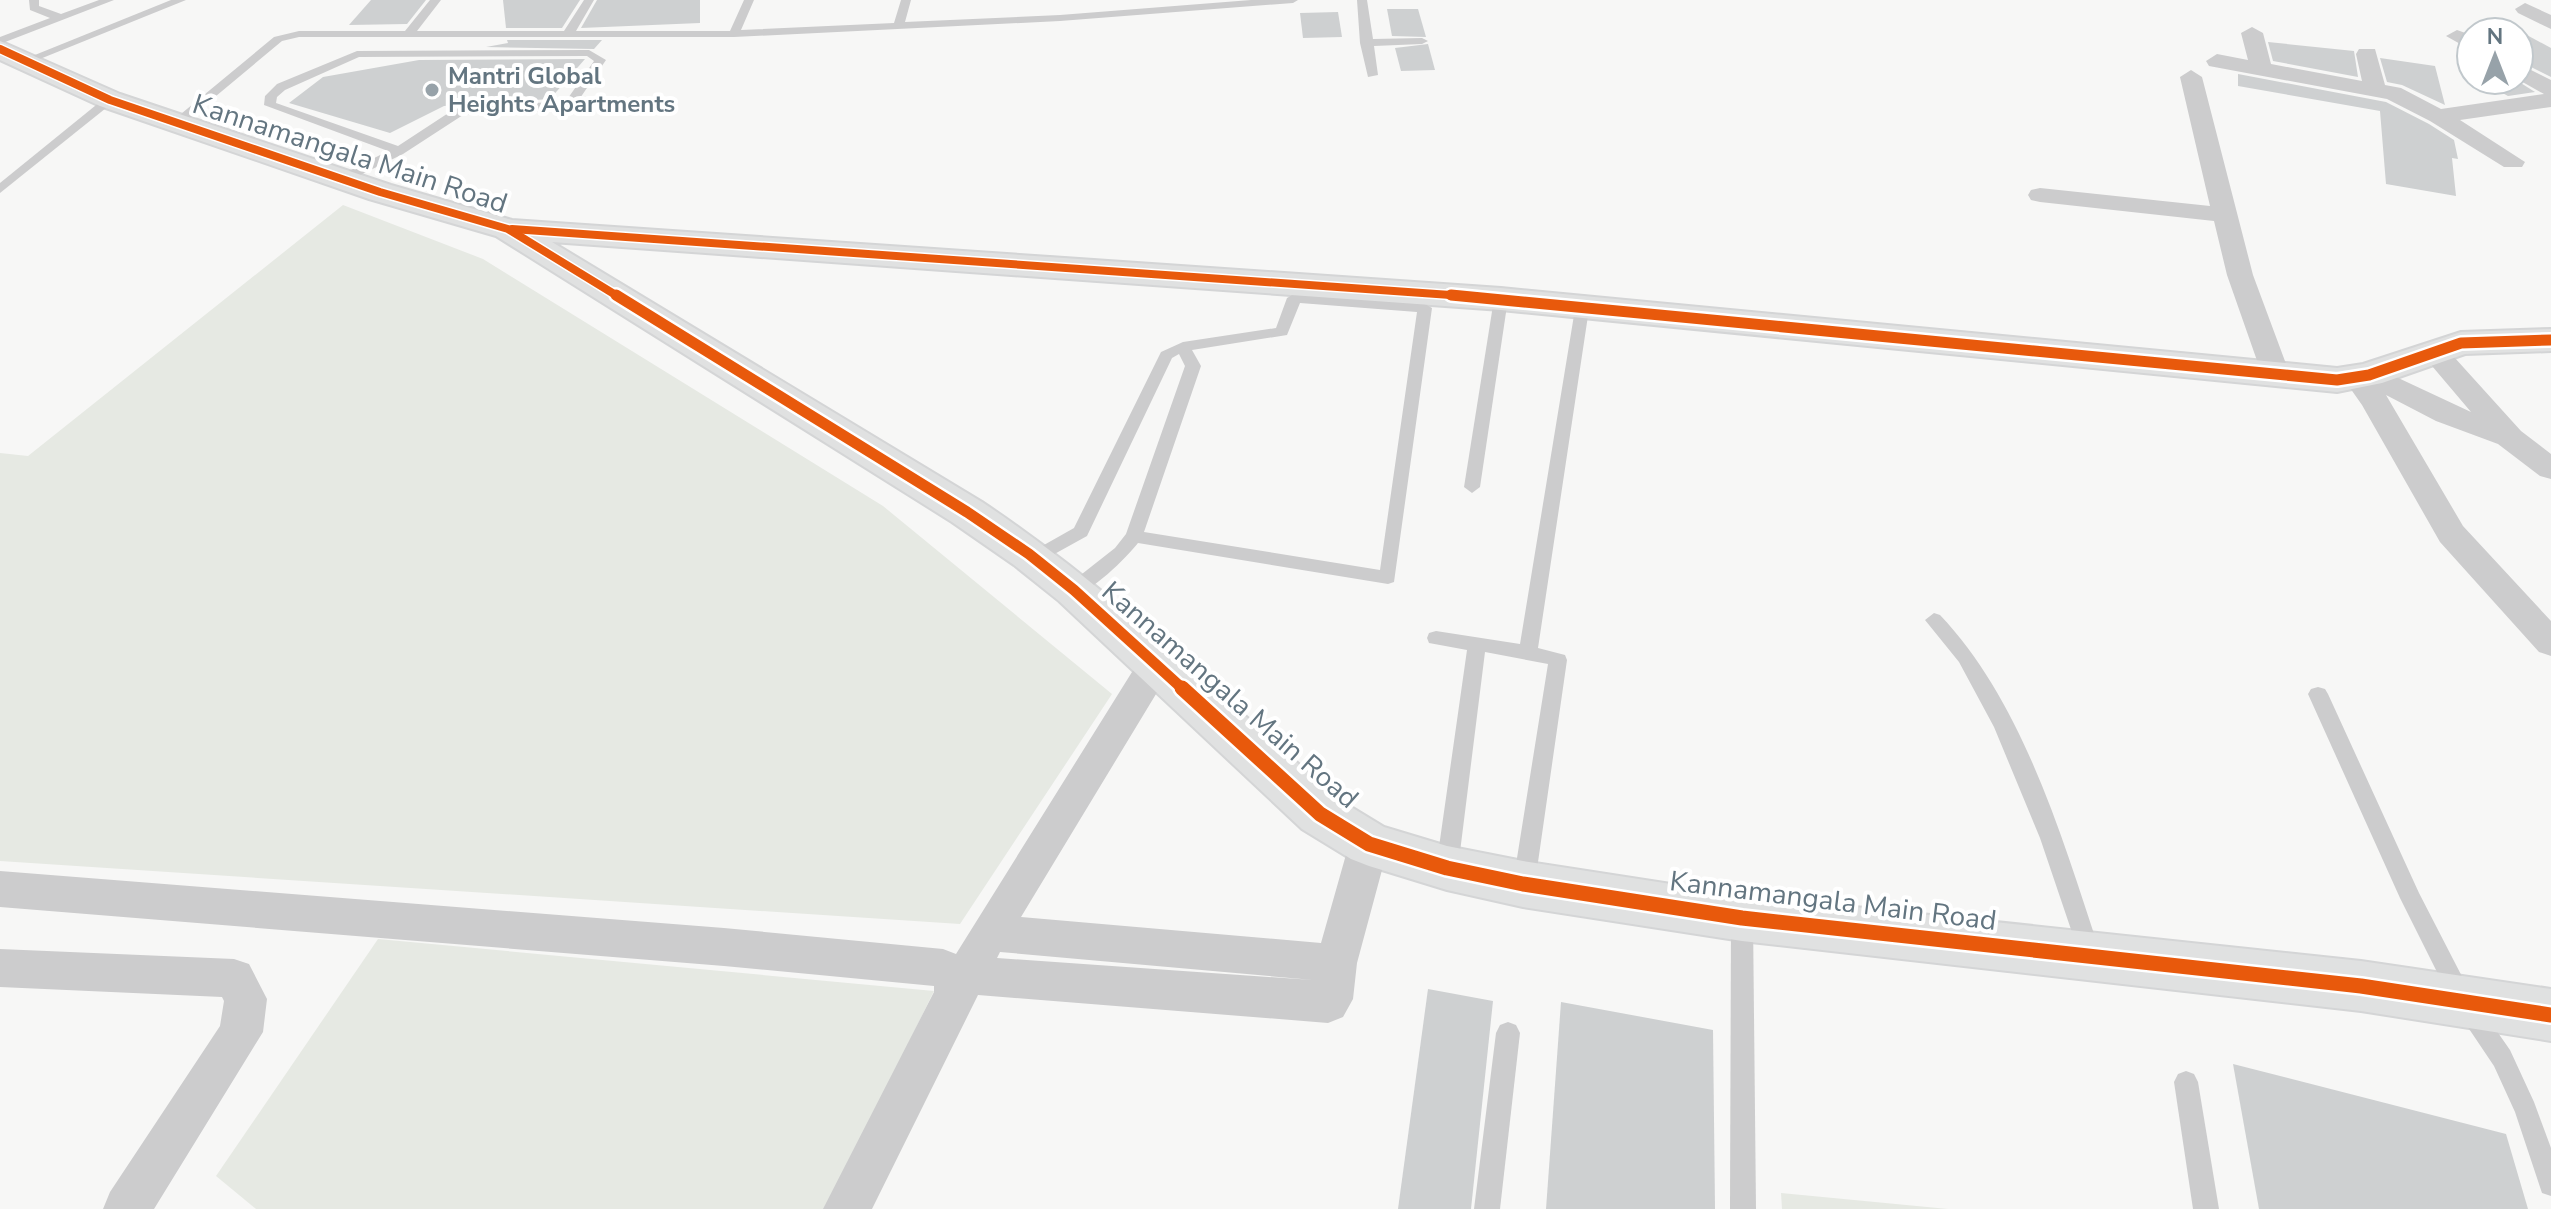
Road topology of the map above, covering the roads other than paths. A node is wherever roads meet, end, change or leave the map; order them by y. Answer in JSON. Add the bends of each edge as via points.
{"nodes":[{"id":1,"x":34,"y":0,"type":"edge"},
{"id":2,"x":109,"y":0,"type":"edge"},
{"id":3,"x":181,"y":0,"type":"edge"},
{"id":4,"x":436,"y":0,"type":"edge"},
{"id":5,"x":589,"y":0,"type":"edge"},
{"id":6,"x":749,"y":0,"type":"edge"},
{"id":7,"x":906,"y":0,"type":"edge"},
{"id":8,"x":1293,"y":0,"type":"edge"},
{"id":9,"x":1362,"y":0,"type":"edge"},
{"id":10,"x":1212,"y":3,"type":"edge"},
{"id":11,"x":2525,"y":9,"type":"dead end"},
{"id":12,"x":60,"y":18,"type":"junction"},
{"id":13,"x":2551,"y":23,"type":"edge"},
{"id":14,"x":898,"y":27,"type":"junction"},
{"id":15,"x":409,"y":33,"type":"junction"},
{"id":16,"x":2252,"y":33,"type":"dead end"},
{"id":17,"x":568,"y":34,"type":"junction"},
{"id":18,"x":734,"y":34,"type":"junction"},
{"id":19,"x":0,"y":41,"type":"edge"},
{"id":20,"x":1422,"y":41,"type":"dead end"},
{"id":21,"x":1366,"y":43,"type":"junction"},
{"id":22,"x":2367,"y":54,"type":"dead end"},
{"id":23,"x":13,"y":55,"type":"edge"},
{"id":24,"x":2217,"y":61,"type":"dead end"},
{"id":25,"x":2261,"y":69,"type":"junction"},
{"id":26,"x":1372,"y":75,"type":"dead end"},
{"id":27,"x":2191,"y":77,"type":"dead end"},
{"id":28,"x":2375,"y":90,"type":"junction"},
{"id":29,"x":110,"y":100,"type":"junction"},
{"id":30,"x":2551,"y":100,"type":"edge"},
{"id":31,"x":2438,"y":116,"type":"junction"},
{"id":32,"x":176,"y":123,"type":"junction"},
{"id":33,"x":399,"y":151,"type":"junction"},
{"id":34,"x":2513,"y":162,"type":"dead end"},
{"id":35,"x":342,"y":180,"type":"junction"},
{"id":36,"x":0,"y":189,"type":"edge"},
{"id":37,"x":2040,"y":195,"type":"dead end"},
{"id":38,"x":2225,"y":215,"type":"junction"},
{"id":39,"x":508,"y":229,"type":"junction"},
{"id":40,"x":1501,"y":299,"type":"junction"},
{"id":41,"x":1582,"y":309,"type":"junction"},
{"id":42,"x":2551,"y":340,"type":"edge"},
{"id":43,"x":1183,"y":347,"type":"junction"},
{"id":44,"x":2435,"y":353,"type":"junction"},
{"id":45,"x":2275,"y":372,"type":"junction"},
{"id":46,"x":2363,"y":376,"type":"junction"},
{"id":47,"x":2510,"y":438,"type":"junction"},
{"id":48,"x":2551,"y":469,"type":"edge"},
{"id":49,"x":1472,"y":487,"type":"dead end"},
{"id":50,"x":1134,"y":536,"type":"junction"},
{"id":51,"x":1034,"y":558,"type":"junction"},
{"id":52,"x":1074,"y":590,"type":"junction"},
{"id":53,"x":1934,"y":620,"type":"dead end"},
{"id":54,"x":1436,"y":638,"type":"dead end"},
{"id":55,"x":2551,"y":643,"type":"edge"},
{"id":56,"x":1477,"y":644,"type":"junction"},
{"id":57,"x":1528,"y":652,"type":"junction"},
{"id":58,"x":1155,"y":666,"type":"junction"},
{"id":59,"x":2318,"y":694,"type":"dead end"},
{"id":60,"x":1369,"y":844,"type":"junction"},
{"id":61,"x":1447,"y":868,"type":"junction"},
{"id":62,"x":1523,"y":884,"type":"junction"},
{"id":63,"x":0,"y":889,"type":"edge"},
{"id":64,"x":1742,"y":918,"type":"junction"},
{"id":65,"x":989,"y":933,"type":"junction"},
{"id":66,"x":2090,"y":956,"type":"junction"},
{"id":67,"x":1336,"y":963,"type":"junction"},
{"id":68,"x":0,"y":968,"type":"edge"},
{"id":69,"x":961,"y":984,"type":"junction"},
{"id":70,"x":2463,"y":1001,"type":"junction"},
{"id":71,"x":2551,"y":1015,"type":"edge"},
{"id":72,"x":1508,"y":1033,"type":"dead end"},
{"id":73,"x":2186,"y":1082,"type":"dead end"},
{"id":74,"x":2551,"y":1184,"type":"edge"},
{"id":75,"x":127,"y":1209,"type":"edge"},
{"id":76,"x":847,"y":1209,"type":"edge"},
{"id":77,"x":1487,"y":1209,"type":"edge"},
{"id":78,"x":1743,"y":1209,"type":"edge"},
{"id":79,"x":2206,"y":1209,"type":"edge"}],
"edges":[{"from":1,"to":12,"type":"lane","via":[[34,8]]},
{"from":2,"to":12,"type":"lane"},
{"from":3,"to":23,"type":"lane"},
{"from":4,"to":15,"type":"lane"},
{"from":5,"to":17,"type":"lane"},
{"from":6,"to":18,"type":"lane"},
{"from":7,"to":14,"type":"lane"},
{"from":8,"to":10,"type":"lane"},
{"from":9,"to":21,"type":"lane"},
{"from":10,"to":14,"type":"lane"},
{"from":11,"to":13,"type":"street"},
{"from":12,"to":19,"type":"lane"},
{"from":14,"to":18,"type":"lane"},
{"from":15,"to":17,"type":"lane"},
{"from":15,"to":32,"type":"lane","via":[[299,34],[278,39]]},
{"from":16,"to":25,"type":"street"},
{"from":17,"to":18,"type":"lane"},
{"from":20,"to":21,"type":"lane"},
{"from":21,"to":26,"type":"lane"},
{"from":22,"to":28,"type":"street"},
{"from":23,"to":29,"type":"street","name":"Kannamangala Main Road"},
{"from":24,"to":25,"type":"street"},
{"from":25,"to":28,"type":"street"},
{"from":27,"to":38,"type":"street"},
{"from":28,"to":31,"type":"street","via":[[2393,93]]},
{"from":29,"to":32,"type":"street","name":"Kannamangala Main Road"},
{"from":29,"to":36,"type":"lane"},
{"from":30,"to":31,"type":"street"},
{"from":31,"to":34,"type":"street"},
{"from":32,"to":35,"type":"street","name":"Kannamangala Main Road"},
{"from":33,"to":33,"type":"lane","via":[[270,105],[271,96],[357,54],[589,53],[600,60],[570,104],[460,111]]},
{"from":33,"to":35,"type":"lane"},
{"from":35,"to":39,"type":"street","name":"Kannamangala Main Road"},
{"from":37,"to":38,"type":"street"},
{"from":38,"to":45,"type":"street"},
{"from":39,"to":40,"type":"street"},
{"from":39,"to":51,"type":"street","name":"Kannamangala Main Road"},
{"from":40,"to":41,"type":"street"},
{"from":40,"to":49,"type":"lane"},
{"from":41,"to":45,"type":"street"},
{"from":41,"to":57,"type":"lane"},
{"from":42,"to":44,"type":"street","via":[[2479,340]]},
{"from":43,"to":50,"type":"lane","via":[[1193,366]]},
{"from":43,"to":50,"type":"lane","via":[[1282,332],[1294,298],[1425,308],[1388,578]]},
{"from":43,"to":51,"type":"lane","via":[[1166,355],[1081,532]]},
{"from":44,"to":46,"type":"street"},
{"from":44,"to":47,"type":"street"},
{"from":45,"to":46,"type":"street","via":[[2337,380]]},
{"from":46,"to":47,"type":"street"},
{"from":46,"to":55,"type":"street","via":[[2451,534]]},
{"from":47,"to":48,"type":"street"},
{"from":50,"to":52,"type":"lane"},
{"from":51,"to":52,"type":"street","name":"Kannamangala Main Road"},
{"from":52,"to":58,"type":"street","name":"Kannamangala Main Road"},
{"from":53,"to":66,"type":"lane","via":[[1965,655],[1998,719],[2051,835]]},
{"from":54,"to":56,"type":"lane"},
{"from":56,"to":57,"type":"lane"},
{"from":56,"to":61,"type":"lane"},
{"from":57,"to":62,"type":"lane","via":[[1558,660]]},
{"from":58,"to":60,"type":"street","name":"Kannamangala Main Road","via":[[1320,814]]},
{"from":58,"to":65,"type":"street"},
{"from":59,"to":70,"type":"lane"},
{"from":60,"to":61,"type":"street","name":"Kannamangala Main Road"},
{"from":60,"to":67,"type":"street"},
{"from":61,"to":62,"type":"street","name":"Kannamangala Main Road"},
{"from":62,"to":64,"type":"street","name":"Kannamangala Main Road"},
{"from":63,"to":69,"type":"street","via":[[922,964],[943,968]]},
{"from":64,"to":66,"type":"street","name":"Kannamangala Main Road"},
{"from":64,"to":78,"type":"lane"},
{"from":65,"to":67,"type":"street"},
{"from":65,"to":69,"type":"street"},
{"from":66,"to":70,"type":"street","name":"Kannamangala Main Road"},
{"from":67,"to":69,"type":"street","via":[[1332,999],[1322,1004]]},
{"from":68,"to":75,"type":"street","via":[[234,978],[246,999],[241,1032]]},
{"from":69,"to":76,"type":"street"},
{"from":70,"to":71,"type":"street","name":"Kannamangala Main Road"},
{"from":70,"to":74,"type":"lane","via":[[2502,1058]]},
{"from":72,"to":77,"type":"lane"},
{"from":73,"to":79,"type":"lane"}]}
